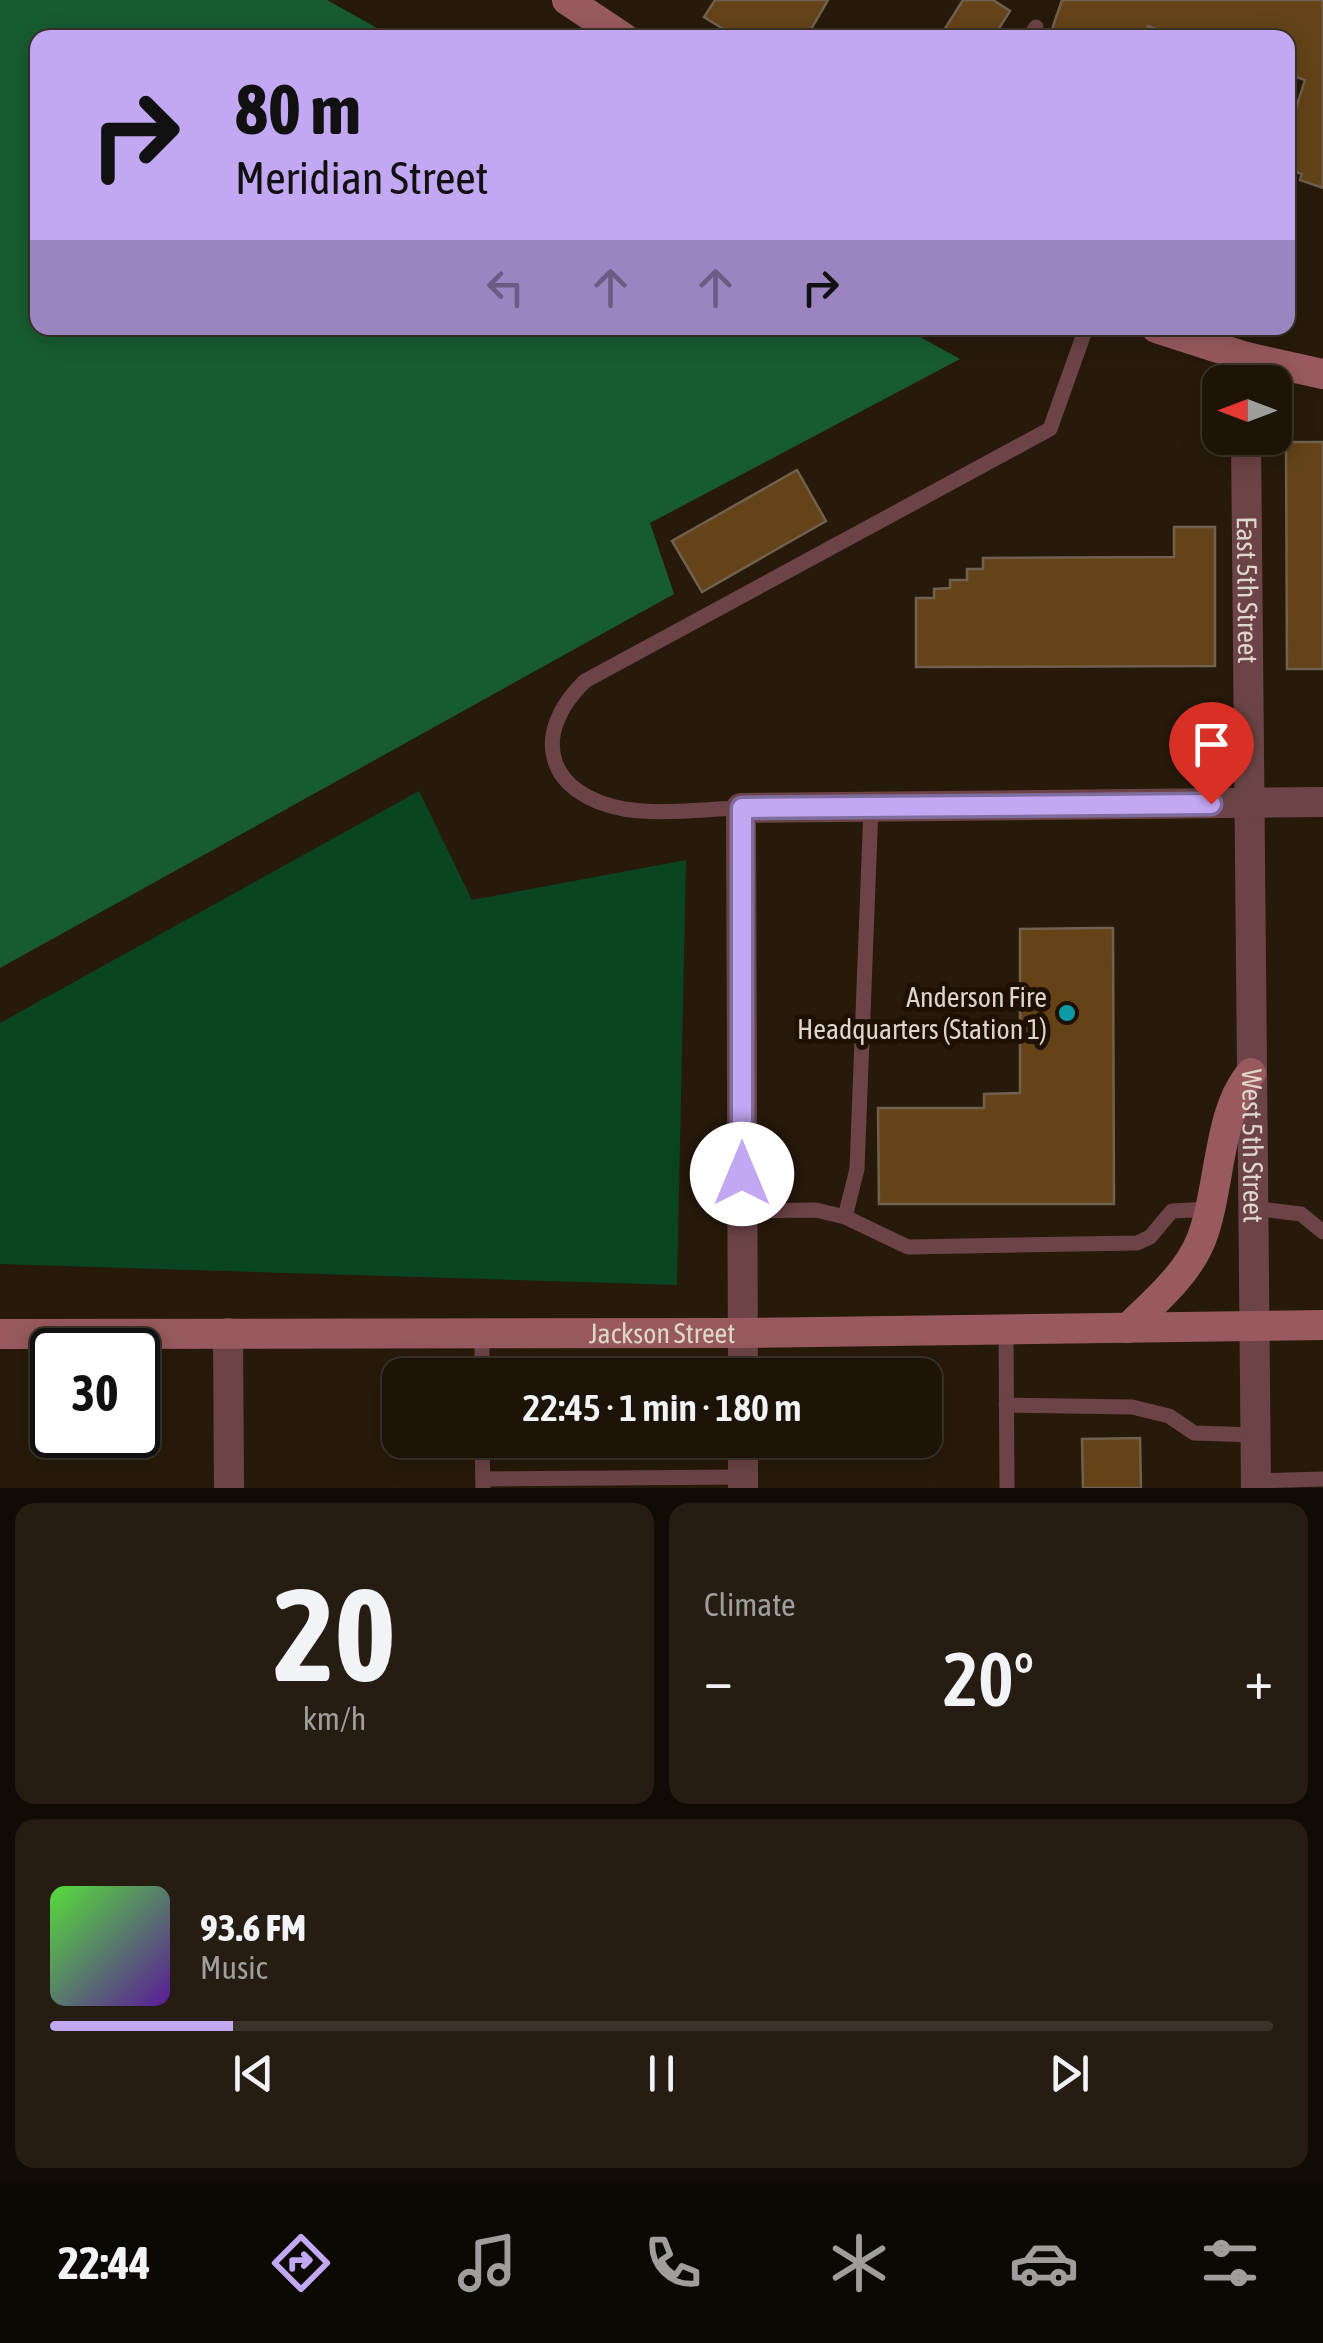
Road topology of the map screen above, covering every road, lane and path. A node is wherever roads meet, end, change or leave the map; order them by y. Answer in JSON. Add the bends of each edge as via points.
{"nodes":[{"id":1,"x":567,"y":0,"type":"edge"},
{"id":2,"x":612,"y":30,"type":"edge"},
{"id":3,"x":1084,"y":335,"type":"edge"},
{"id":4,"x":1171,"y":335,"type":"edge"},
{"id":5,"x":1235,"y":365,"type":"edge"},
{"id":6,"x":1292,"y":372,"type":"edge"},
{"id":7,"x":1323,"y":374,"type":"edge"},
{"id":8,"x":1246,"y":455,"type":"edge"},
{"id":9,"x":1323,"y":802,"type":"edge"},
{"id":10,"x":1249,"y":804,"type":"junction"},
{"id":11,"x":871,"y":807,"type":"junction"},
{"id":12,"x":742,"y":808,"type":"junction"},
{"id":13,"x":1251,"y":1072,"type":"junction"},
{"id":14,"x":1252,"y":1208,"type":"junction"},
{"id":15,"x":1211,"y":1209,"type":"junction"},
{"id":16,"x":742,"y":1211,"type":"junction"},
{"id":17,"x":845,"y":1217,"type":"junction"},
{"id":18,"x":1323,"y":1232,"type":"edge"},
{"id":19,"x":1323,"y":1324,"type":"edge"},
{"id":20,"x":1252,"y":1327,"type":"junction"},
{"id":21,"x":1128,"y":1328,"type":"junction"},
{"id":22,"x":1006,"y":1330,"type":"junction"},
{"id":23,"x":228,"y":1333,"type":"junction"},
{"id":24,"x":0,"y":1334,"type":"edge"},
{"id":25,"x":482,"y":1334,"type":"junction"},
{"id":26,"x":742,"y":1334,"type":"junction"},
{"id":27,"x":482,"y":1358,"type":"edge"},
{"id":28,"x":743,"y":1358,"type":"edge"},
{"id":29,"x":1006,"y":1405,"type":"junction"},
{"id":30,"x":1255,"y":1435,"type":"junction"},
{"id":31,"x":482,"y":1458,"type":"edge"},
{"id":32,"x":1323,"y":1479,"type":"edge"},
{"id":33,"x":743,"y":1482,"type":"edge"},
{"id":34,"x":483,"y":1484,"type":"edge"},
{"id":35,"x":1256,"y":1484,"type":"edge"},
{"id":36,"x":228,"y":1488,"type":"edge"},
{"id":37,"x":1007,"y":1488,"type":"edge"}],
"edges":[{"from":1,"to":2,"type":"main road"},
{"from":3,"to":12,"type":"lane","via":[[1050,429],[585,681],[561,704],[550,739],[556,766],[600,803],[627,810]]},
{"from":4,"to":5,"type":"main road"},
{"from":6,"to":7,"type":"main road"},
{"from":8,"to":10,"type":"street","name":"East 5th Street"},
{"from":9,"to":10,"type":"street"},
{"from":10,"to":11,"type":"street"},
{"from":10,"to":13,"type":"street","name":"West 5th Street"},
{"from":11,"to":12,"type":"street"},
{"from":11,"to":17,"type":"lane","via":[[857,1169]]},
{"from":12,"to":16,"type":"street"},
{"from":13,"to":14,"type":"street","name":"West 5th Street"},
{"from":13,"to":15,"type":"main road","via":[[1235,1092]]},
{"from":14,"to":18,"type":"lane","via":[[1301,1214]]},
{"from":14,"to":20,"type":"street","name":"West 5th Street"},
{"from":15,"to":17,"type":"lane","via":[[1172,1211],[1137,1244],[908,1247]]},
{"from":15,"to":21,"type":"main road","via":[[1200,1244],[1177,1279]]},
{"from":16,"to":17,"type":"lane","via":[[816,1210]]},
{"from":16,"to":26,"type":"street"},
{"from":19,"to":20,"type":"main road","name":"Jackson Street"},
{"from":20,"to":21,"type":"main road","name":"Jackson Street"},
{"from":20,"to":30,"type":"street","name":"West 5th Street"},
{"from":21,"to":22,"type":"main road","name":"Jackson Street"},
{"from":22,"to":26,"type":"main road","name":"Jackson Street"},
{"from":22,"to":29,"type":"lane"},
{"from":23,"to":24,"type":"main road","name":"Jackson Street"},
{"from":23,"to":25,"type":"main road","name":"Jackson Street"},
{"from":23,"to":36,"type":"street"},
{"from":25,"to":26,"type":"main road","name":"Jackson Street"},
{"from":25,"to":27,"type":"lane"},
{"from":26,"to":28,"type":"street"},
{"from":29,"to":30,"type":"lane","via":[[1132,1408],[1169,1416],[1194,1433]]},
{"from":29,"to":37,"type":"lane"},
{"from":30,"to":35,"type":"street","name":"West 5th Street"},
{"from":31,"to":34,"type":"lane"},
{"from":32,"to":35,"type":"lane"},
{"from":33,"to":34,"type":"lane"}]}
